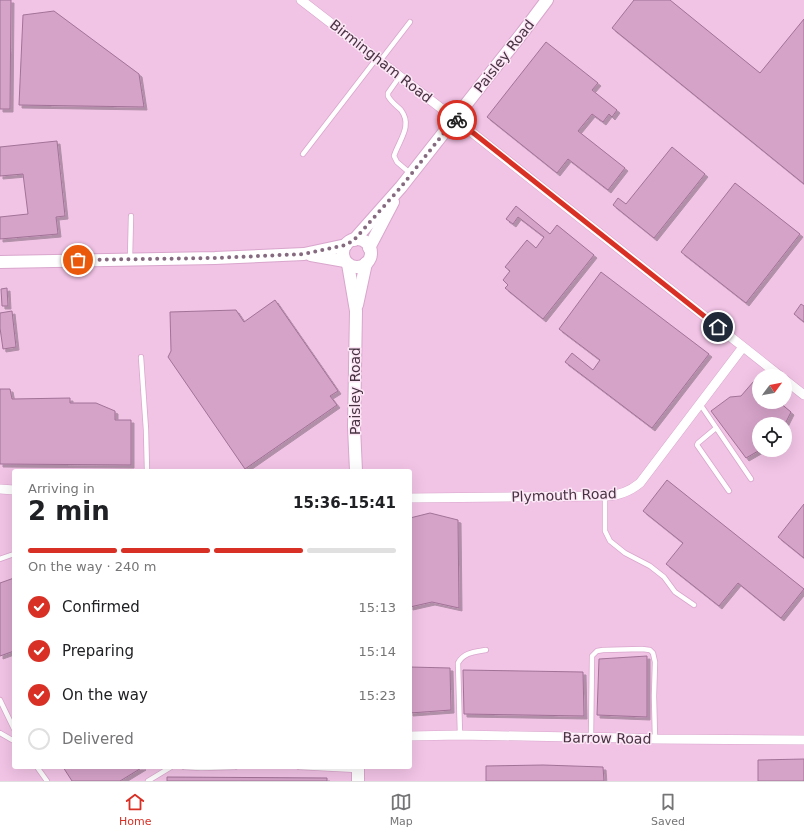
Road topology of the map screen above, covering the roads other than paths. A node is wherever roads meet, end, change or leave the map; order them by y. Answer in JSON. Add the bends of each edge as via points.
{"nodes":[{"id":1,"x":301,"y":0,"type":"edge"},
{"id":2,"x":547,"y":0,"type":"edge"},
{"id":3,"x":410,"y":22,"type":"dead end"},
{"id":4,"x":378,"y":60,"type":"junction"},
{"id":5,"x":400,"y":76,"type":"junction"},
{"id":6,"x":455,"y":119,"type":"junction"},
{"id":7,"x":303,"y":154,"type":"dead end"},
{"id":8,"x":411,"y":174,"type":"junction"},
{"id":9,"x":401,"y":187,"type":"junction"},
{"id":10,"x":130,"y":216,"type":"dead end"},
{"id":11,"x":350,"y":242,"type":"junction"},
{"id":12,"x":369,"y":248,"type":"junction"},
{"id":13,"x":304,"y":254,"type":"junction"},
{"id":14,"x":130,"y":258,"type":"junction"},
{"id":15,"x":0,"y":262,"type":"edge"},
{"id":16,"x":347,"y":262,"type":"junction"},
{"id":17,"x":366,"y":263,"type":"junction"},
{"id":18,"x":356,"y":311,"type":"junction"},
{"id":19,"x":743,"y":347,"type":"junction"},
{"id":20,"x":141,"y":357,"type":"dead end"},
{"id":21,"x":771,"y":369,"type":"edge"},
{"id":22,"x":792,"y":385,"type":"edge"},
{"id":23,"x":804,"y":394,"type":"edge"},
{"id":24,"x":700,"y":404,"type":"junction"},
{"id":25,"x":716,"y":428,"type":"junction"},
{"id":26,"x":147,"y":469,"type":"edge"},
{"id":27,"x":356,"y":469,"type":"edge"},
{"id":28,"x":751,"y":479,"type":"dead end"},
{"id":29,"x":0,"y":489,"type":"edge"},
{"id":30,"x":12,"y":490,"type":"edge"},
{"id":31,"x":729,"y":491,"type":"dead end"},
{"id":32,"x":605,"y":496,"type":"junction"},
{"id":33,"x":412,"y":498,"type":"edge"},
{"id":34,"x":12,"y":555,"type":"edge"},
{"id":35,"x":0,"y":559,"type":"edge"},
{"id":36,"x":694,"y":605,"type":"dead end"},
{"id":37,"x":486,"y":650,"type":"dead end"},
{"id":38,"x":0,"y":700,"type":"edge"},
{"id":39,"x":12,"y":725,"type":"edge"},
{"id":40,"x":0,"y":733,"type":"edge"},
{"id":41,"x":460,"y":735,"type":"junction"},
{"id":42,"x":412,"y":736,"type":"edge"},
{"id":43,"x":591,"y":738,"type":"junction"},
{"id":44,"x":655,"y":739,"type":"junction"},
{"id":45,"x":12,"y":740,"type":"edge"},
{"id":46,"x":804,"y":740,"type":"edge"},
{"id":47,"x":38,"y":769,"type":"edge"},
{"id":48,"x":168,"y":769,"type":"edge"},
{"id":49,"x":319,"y":769,"type":"edge"},
{"id":50,"x":358,"y":773,"type":"edge"},
{"id":51,"x":47,"y":781,"type":"edge"},
{"id":52,"x":148,"y":781,"type":"edge"}],
"edges":[{"from":1,"to":4,"type":"street","name":"Birmingham Road"},
{"from":2,"to":6,"type":"main road","name":"Paisley Road"},
{"from":3,"to":4,"type":"lane"},
{"from":4,"to":5,"type":"street","name":"Birmingham Road"},
{"from":4,"to":7,"type":"lane"},
{"from":5,"to":6,"type":"street","name":"Birmingham Road"},
{"from":5,"to":8,"type":"lane","via":[[388,93],[391,102],[400,109],[407,123],[394,156]]},
{"from":6,"to":8,"type":"main road","name":"Paisley Road"},
{"from":6,"to":19,"type":"street","name":"Birmingham Road"},
{"from":8,"to":9,"type":"main road","name":"Paisley Road"},
{"from":9,"to":11,"type":"main road","name":"Paisley Road"},
{"from":9,"to":12,"type":"main road","name":"Paisley Road"},
{"from":10,"to":14,"type":"lane"},
{"from":11,"to":12,"type":"main road","via":[[363,241]]},
{"from":11,"to":13,"type":"main road"},
{"from":11,"to":16,"type":"main road","via":[[343,253]]},
{"from":12,"to":17,"type":"main road","via":[[370,254]]},
{"from":13,"to":14,"type":"main road"},
{"from":13,"to":16,"type":"main road"},
{"from":14,"to":15,"type":"main road"},
{"from":16,"to":17,"type":"main road","via":[[355,267]]},
{"from":16,"to":18,"type":"main road","name":"Paisley Road"},
{"from":17,"to":18,"type":"main road","name":"Paisley Road"},
{"from":18,"to":27,"type":"main road","name":"Paisley Road"},
{"from":19,"to":21,"type":"street","name":"Birmingham Road"},
{"from":19,"to":24,"type":"street","name":"Plymouth Road"},
{"from":20,"to":26,"type":"lane"},
{"from":22,"to":23,"type":"street"},
{"from":24,"to":25,"type":"lane"},
{"from":24,"to":32,"type":"street","name":"Plymouth Road","via":[[640,483],[625,493]]},
{"from":25,"to":28,"type":"lane"},
{"from":25,"to":31,"type":"lane","via":[[697,445]]},
{"from":29,"to":30,"type":"street"},
{"from":32,"to":33,"type":"street","name":"Plymouth Road"},
{"from":32,"to":36,"type":"lane","via":[[605,531],[610,541],[625,553],[650,566],[664,577],[675,592]]},
{"from":34,"to":35,"type":"lane"},
{"from":37,"to":41,"type":"lane","via":[[466,654],[458,663]]},
{"from":38,"to":39,"type":"lane"},
{"from":40,"to":45,"type":"lane"},
{"from":41,"to":42,"type":"street","name":"Barrow Road"},
{"from":41,"to":43,"type":"street","name":"Barrow Road"},
{"from":43,"to":44,"type":"street","name":"Barrow Road"},
{"from":43,"to":44,"type":"lane","via":[[592,656],[603,650],[642,649],[650,650],[655,657]]},
{"from":44,"to":46,"type":"street","name":"Barrow Road"},
{"from":47,"to":51,"type":"lane"},
{"from":48,"to":52,"type":"lane"},
{"from":49,"to":50,"type":"lane"}]}
